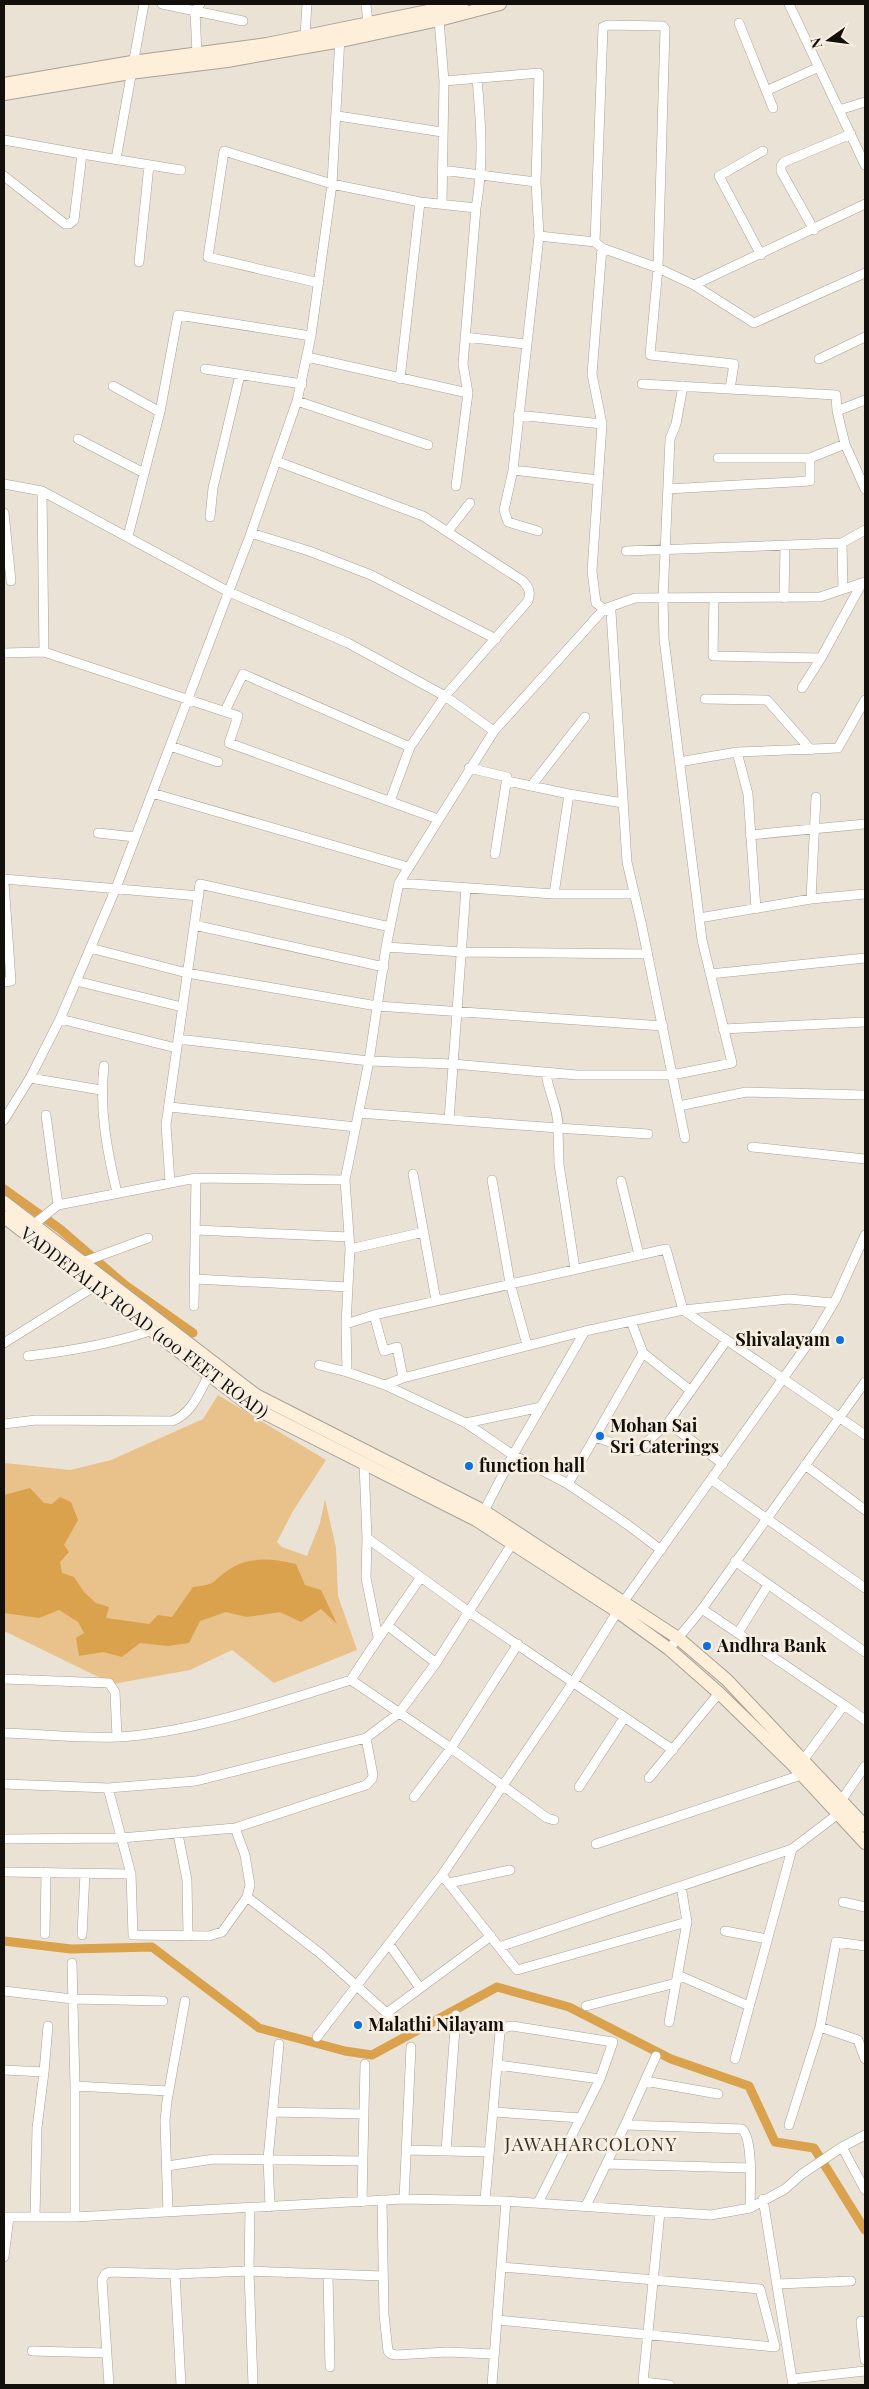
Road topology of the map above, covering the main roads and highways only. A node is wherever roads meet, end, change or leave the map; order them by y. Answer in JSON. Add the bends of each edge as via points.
{"nodes":[{"id":1,"x":462,"y":4,"type":"edge"},
{"id":2,"x":500,"y":4,"type":"edge"},
{"id":3,"x":340,"y":35,"type":"junction"},
{"id":4,"x":131,"y":67,"type":"junction"},
{"id":5,"x":4,"y":84,"type":"edge"},
{"id":6,"x":4,"y":94,"type":"edge"},
{"id":7,"x":4,"y":1202,"type":"edge"},
{"id":8,"x":4,"y":1217,"type":"edge"},
{"id":9,"x":621,"y":1606,"type":"junction"},
{"id":10,"x":865,"y":1826,"type":"edge"},
{"id":11,"x":865,"y":1843,"type":"edge"}],
"edges":[{"from":1,"to":3,"type":"main road","via":[[368,24]]},
{"from":2,"to":3,"type":"main road","via":[[438,20]]},
{"from":3,"to":4,"type":"main road","via":[[305,36]]},
{"from":3,"to":4,"type":"main road","via":[[227,61]]},
{"from":4,"to":5,"type":"main road"},
{"from":4,"to":6,"type":"main road"},
{"from":7,"to":9,"type":"main road","via":[[41,1219],[256,1395],[484,1511]]},
{"from":8,"to":9,"type":"main road","name":"VADDEPALLY ROAD (100 FEET ROAD)","via":[[250,1406],[442,1501]]},
{"from":9,"to":10,"type":"main road","via":[[678,1638],[727,1680]]},
{"from":9,"to":11,"type":"main road","name":"VADDEPALLY ROAD (100 FEET ROAD)","via":[[719,1693]]}]}
